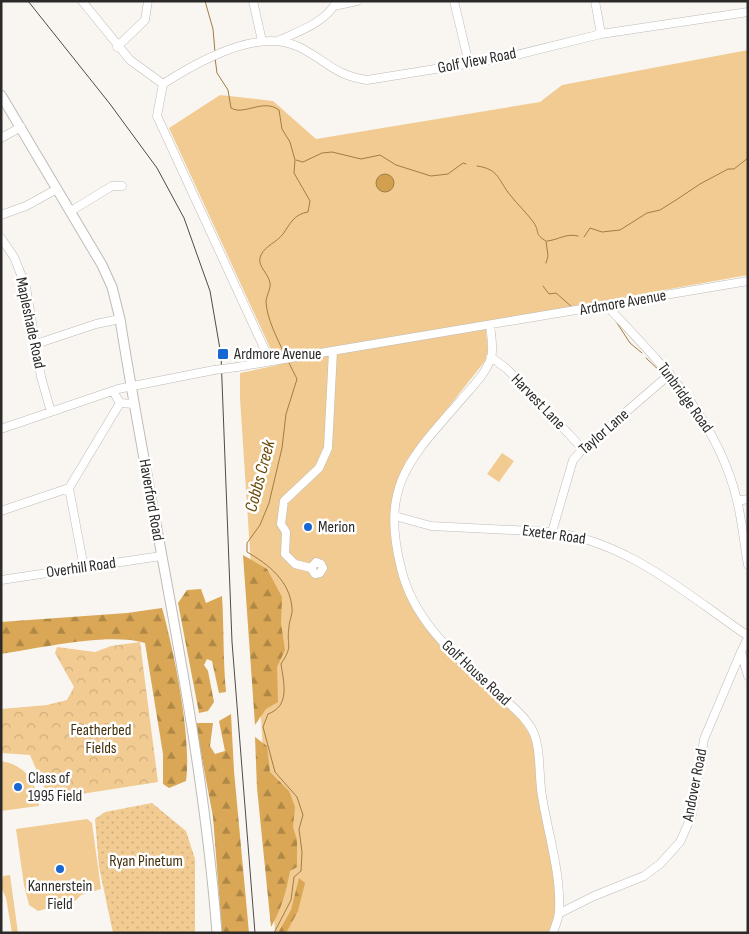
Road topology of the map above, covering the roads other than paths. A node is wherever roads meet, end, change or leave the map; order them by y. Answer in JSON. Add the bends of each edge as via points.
{"nodes":[{"id":1,"x":82,"y":1,"type":"edge"},
{"id":2,"x":148,"y":1,"type":"edge"},
{"id":3,"x":253,"y":1,"type":"edge"},
{"id":4,"x":357,"y":1,"type":"edge"},
{"id":5,"x":454,"y":1,"type":"edge"},
{"id":6,"x":596,"y":1,"type":"edge"},
{"id":7,"x":348,"y":2,"type":"edge"},
{"id":8,"x":335,"y":4,"type":"edge"},
{"id":9,"x":748,"y":12,"type":"edge"},
{"id":10,"x":304,"y":30,"type":"junction"},
{"id":11,"x":601,"y":34,"type":"junction"},
{"id":12,"x":280,"y":40,"type":"junction"},
{"id":13,"x":262,"y":41,"type":"junction"},
{"id":14,"x":117,"y":47,"type":"junction"},
{"id":15,"x":300,"y":47,"type":"junction"},
{"id":16,"x":469,"y":64,"type":"junction"},
{"id":17,"x":163,"y":84,"type":"junction"},
{"id":18,"x":1,"y":95,"type":"edge"},
{"id":19,"x":21,"y":127,"type":"junction"},
{"id":20,"x":1,"y":138,"type":"edge"},
{"id":21,"x":122,"y":186,"type":"dead end"},
{"id":22,"x":57,"y":189,"type":"junction"},
{"id":23,"x":71,"y":210,"type":"junction"},
{"id":24,"x":1,"y":215,"type":"edge"},
{"id":25,"x":1,"y":238,"type":"edge"},
{"id":26,"x":748,"y":281,"type":"edge"},
{"id":27,"x":607,"y":306,"type":"junction"},
{"id":28,"x":120,"y":319,"type":"junction"},
{"id":29,"x":490,"y":325,"type":"junction"},
{"id":30,"x":36,"y":344,"type":"junction"},
{"id":31,"x":333,"y":351,"type":"junction"},
{"id":32,"x":492,"y":357,"type":"junction"},
{"id":33,"x":270,"y":362,"type":"junction"},
{"id":34,"x":670,"y":374,"type":"junction"},
{"id":35,"x":131,"y":385,"type":"junction"},
{"id":36,"x":113,"y":390,"type":"junction"},
{"id":37,"x":120,"y":403,"type":"junction"},
{"id":38,"x":134,"y":404,"type":"junction"},
{"id":39,"x":51,"y":412,"type":"junction"},
{"id":40,"x":1,"y":429,"type":"edge"},
{"id":41,"x":582,"y":449,"type":"junction"},
{"id":42,"x":69,"y":488,"type":"junction"},
{"id":43,"x":748,"y":499,"type":"edge"},
{"id":44,"x":737,"y":501,"type":"junction"},
{"id":45,"x":1,"y":510,"type":"edge"},
{"id":46,"x":395,"y":516,"type":"junction"},
{"id":47,"x":552,"y":532,"type":"junction"},
{"id":48,"x":161,"y":556,"type":"junction"},
{"id":49,"x":748,"y":565,"type":"edge"},
{"id":50,"x":84,"y":568,"type":"junction"},
{"id":51,"x":311,"y":568,"type":"dead end"},
{"id":52,"x":1,"y":580,"type":"edge"},
{"id":53,"x":748,"y":637,"type":"edge"},
{"id":54,"x":741,"y":652,"type":"junction"},
{"id":55,"x":748,"y":676,"type":"edge"},
{"id":56,"x":560,"y":913,"type":"junction"},
{"id":57,"x":216,"y":933,"type":"edge"},
{"id":58,"x":553,"y":933,"type":"edge"}],
"edges":[{"from":1,"to":14,"type":"street"},
{"from":2,"to":14,"type":"street","via":[[145,20]]},
{"from":3,"to":13,"type":"street"},
{"from":4,"to":7,"type":"street"},
{"from":5,"to":16,"type":"street"},
{"from":6,"to":11,"type":"street"},
{"from":7,"to":8,"type":"street"},
{"from":8,"to":10,"type":"street"},
{"from":9,"to":11,"type":"street","name":"Golf View Road"},
{"from":10,"to":12,"type":"street"},
{"from":10,"to":15,"type":"street"},
{"from":11,"to":16,"type":"street","name":"Golf View Road"},
{"from":12,"to":13,"type":"street","name":"Golf View Road"},
{"from":12,"to":15,"type":"street","name":"Golf View Road"},
{"from":13,"to":17,"type":"street","name":"Golf View Road","via":[[214,56]]},
{"from":14,"to":17,"type":"street"},
{"from":15,"to":16,"type":"street","name":"Golf View Road","via":[[346,77],[367,80]]},
{"from":17,"to":33,"type":"street","via":[[157,116]]},
{"from":18,"to":19,"type":"main road","name":"Haverford Road"},
{"from":19,"to":20,"type":"street"},
{"from":19,"to":22,"type":"main road","name":"Haverford Road"},
{"from":21,"to":23,"type":"street","via":[[112,186]]},
{"from":22,"to":23,"type":"main road","name":"Haverford Road"},
{"from":22,"to":24,"type":"street"},
{"from":23,"to":28,"type":"main road","name":"Haverford Road","via":[[112,287]]},
{"from":25,"to":30,"type":"street","name":"Mapleshade Road","via":[[26,287]]},
{"from":26,"to":27,"type":"street","name":"Ardmore Avenue"},
{"from":27,"to":29,"type":"street","name":"Ardmore Avenue"},
{"from":27,"to":34,"type":"street","name":"Tunbridge Road"},
{"from":28,"to":30,"type":"street"},
{"from":28,"to":35,"type":"main road","name":"Haverford Road"},
{"from":29,"to":31,"type":"street","name":"Ardmore Avenue"},
{"from":29,"to":32,"type":"street"},
{"from":30,"to":39,"type":"street","name":"Mapleshade Road"},
{"from":31,"to":33,"type":"street","name":"Ardmore Avenue"},
{"from":31,"to":51,"type":"street","via":[[328,448],[319,468],[289,495],[282,509],[286,554],[296,564]]},
{"from":32,"to":41,"type":"street","name":"Harvest Lane"},
{"from":32,"to":46,"type":"street","name":"Golf House Road","via":[[481,376],[408,462],[396,498]]},
{"from":33,"to":35,"type":"street","name":"Ardmore Avenue","bridge":true},
{"from":34,"to":41,"type":"street","name":"Taylor Lane"},
{"from":34,"to":44,"type":"street","name":"Tunbridge Road","via":[[701,414],[715,440]]},
{"from":35,"to":36,"type":"street","name":"Ardmore Avenue"},
{"from":35,"to":38,"type":"main road","name":"Haverford Road"},
{"from":36,"to":37,"type":"street"},
{"from":36,"to":39,"type":"street","name":"Ardmore Avenue"},
{"from":37,"to":38,"type":"street"},
{"from":37,"to":42,"type":"street"},
{"from":38,"to":48,"type":"main road","name":"Haverford Road"},
{"from":39,"to":40,"type":"street","name":"Ardmore Avenue"},
{"from":41,"to":47,"type":"street","name":"Taylor Lane","via":[[573,460]]},
{"from":42,"to":45,"type":"street"},
{"from":42,"to":50,"type":"street"},
{"from":43,"to":44,"type":"street"},
{"from":44,"to":49,"type":"street","name":"Tunbridge Road"},
{"from":46,"to":47,"type":"street","name":"Exeter Road","via":[[431,526]]},
{"from":46,"to":56,"type":"street","name":"Golf House Road","via":[[401,569],[412,600],[448,650],[522,716],[536,739],[542,797],[558,879]]},
{"from":47,"to":53,"type":"street","name":"Exeter Road","via":[[595,542],[646,565]]},
{"from":48,"to":50,"type":"street","name":"Overhill Road"},
{"from":48,"to":57,"type":"main road","name":"Haverford Road","via":[[201,788]]},
{"from":50,"to":52,"type":"street","name":"Overhill Road"},
{"from":53,"to":54,"type":"street"},
{"from":54,"to":55,"type":"street"},
{"from":54,"to":56,"type":"street","name":"Andover Road","via":[[704,739],[692,815],[680,842],[644,876]]},
{"from":56,"to":58,"type":"street","name":"Golf House Road"}]}
